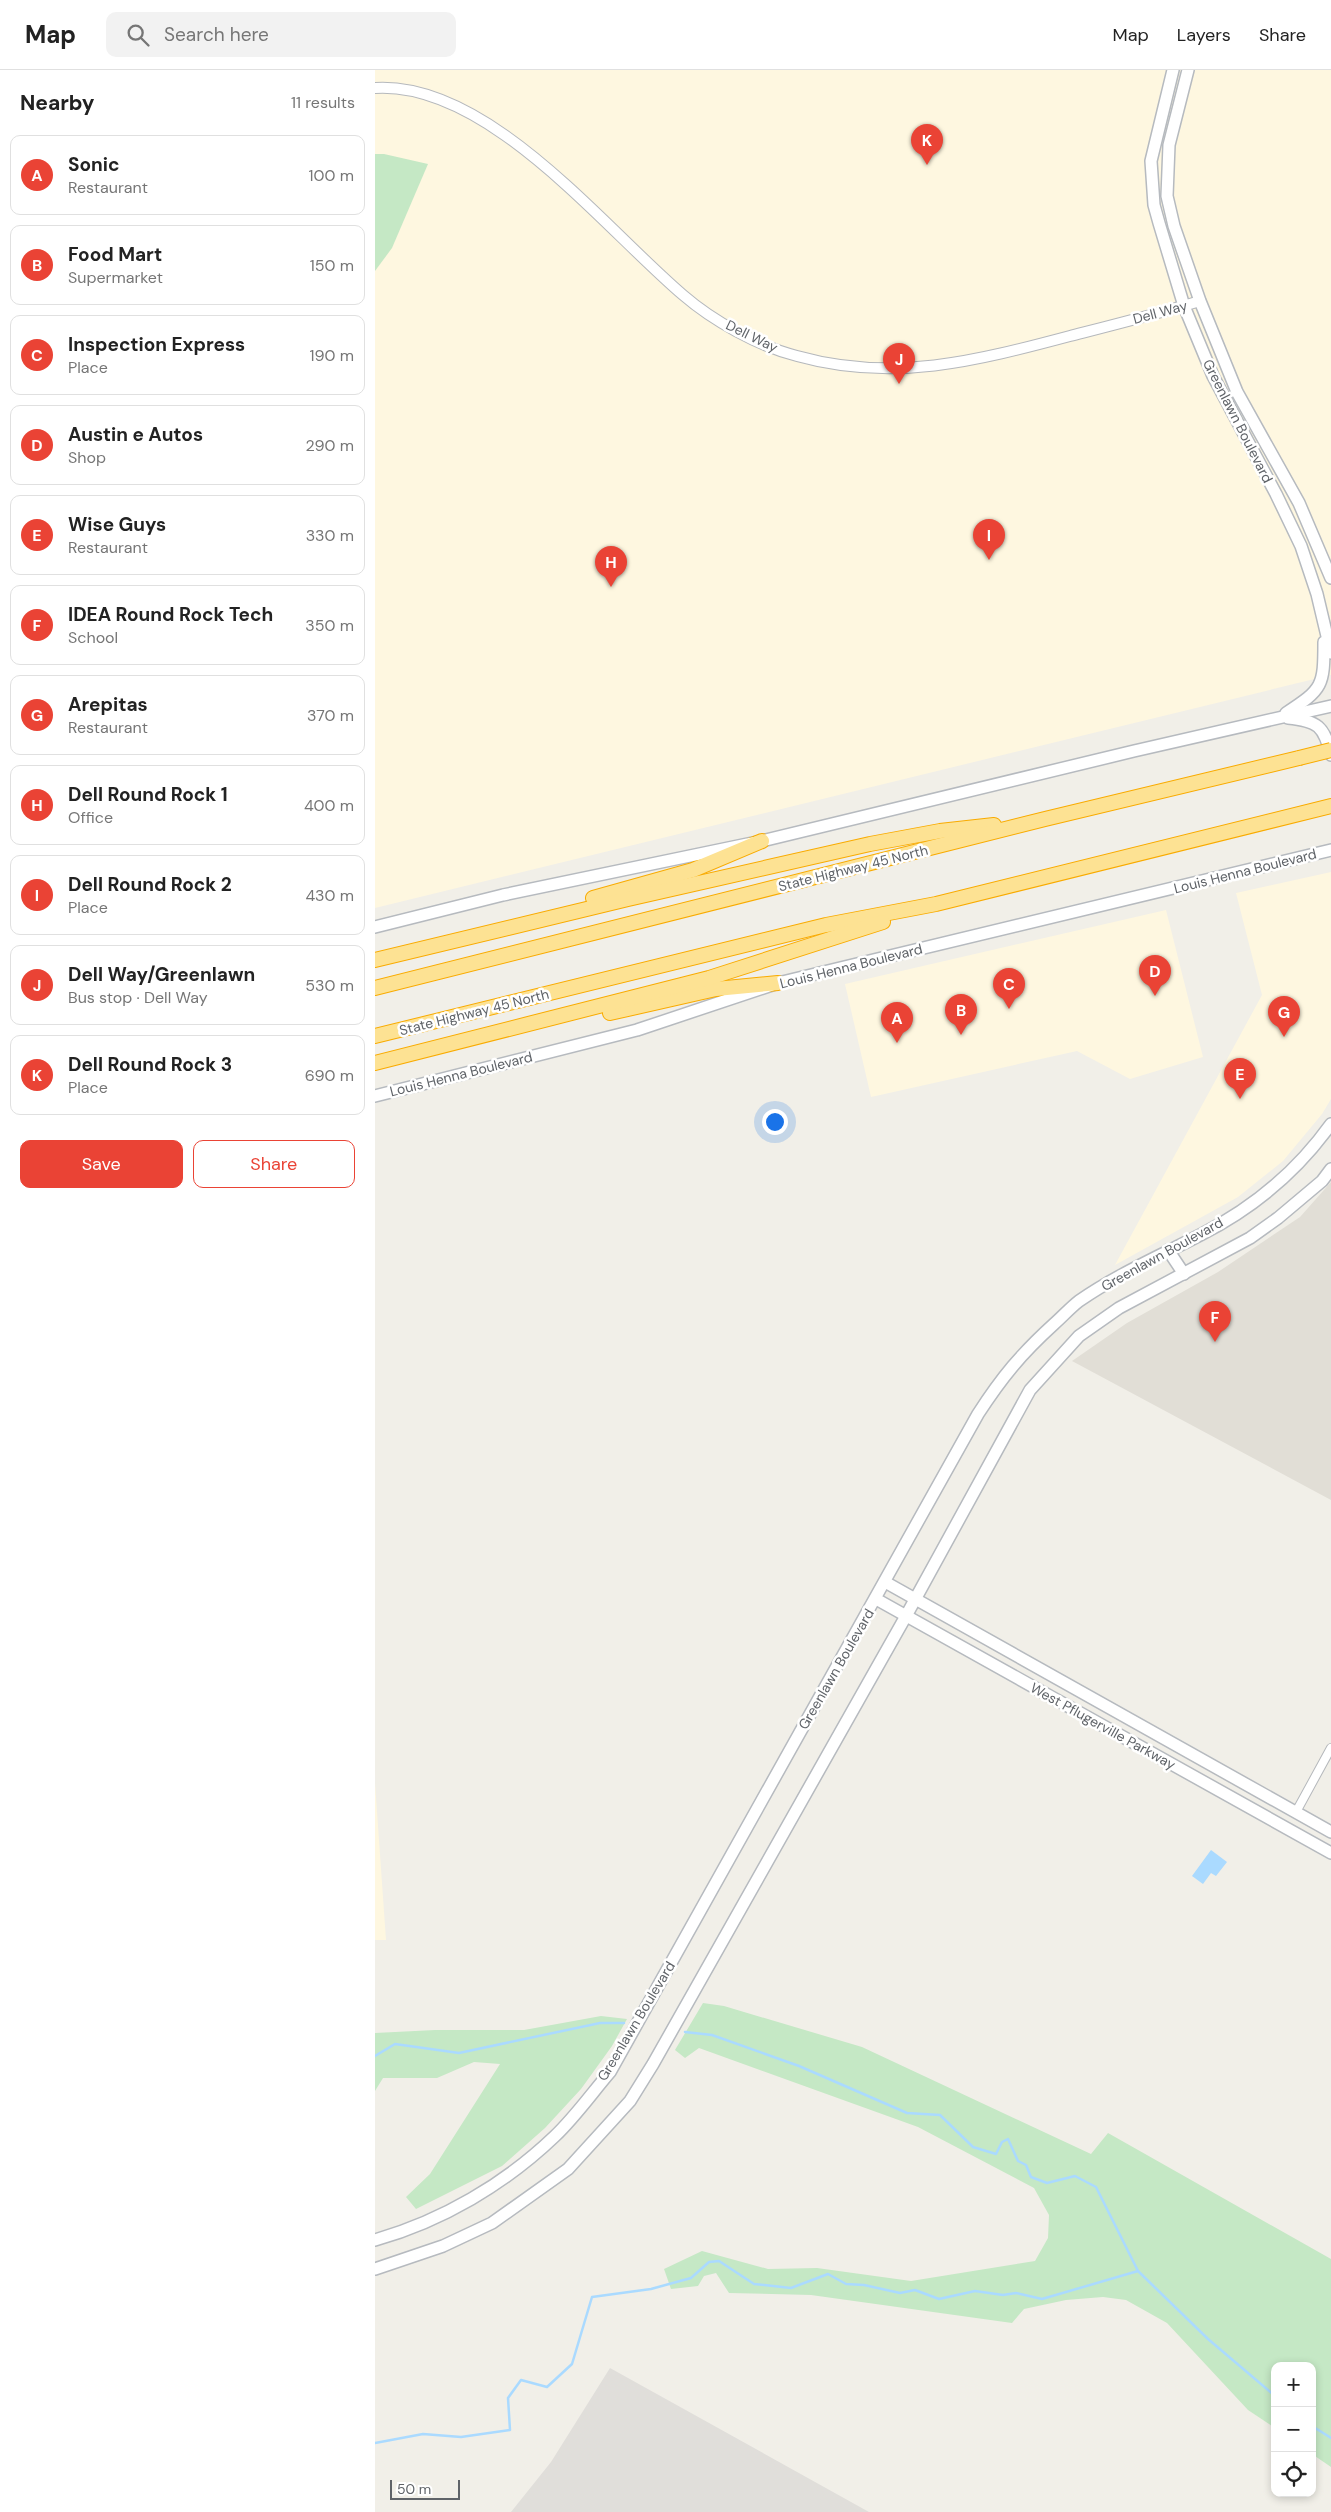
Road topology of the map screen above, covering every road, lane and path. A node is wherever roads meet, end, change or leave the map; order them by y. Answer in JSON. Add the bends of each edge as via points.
{"nodes":[{"id":1,"x":1173,"y":70,"type":"edge"},
{"id":2,"x":1187,"y":70,"type":"edge"},
{"id":3,"x":375,"y":88,"type":"edge"},
{"id":4,"x":1200,"y":301,"type":"junction"},
{"id":5,"x":1185,"y":306,"type":"junction"},
{"id":6,"x":1290,"y":521,"type":"junction"},
{"id":7,"x":1317,"y":543,"type":"junction"},
{"id":8,"x":1331,"y":578,"type":"edge"},
{"id":9,"x":1324,"y":627,"type":"junction"},
{"id":10,"x":1331,"y":653,"type":"edge"},
{"id":11,"x":1331,"y":706,"type":"edge"},
{"id":12,"x":1279,"y":717,"type":"junction"},
{"id":13,"x":1331,"y":750,"type":"edge"},
{"id":14,"x":1331,"y":755,"type":"edge"},
{"id":15,"x":1331,"y":806,"type":"edge"},
{"id":16,"x":1045,"y":819,"type":"junction"},
{"id":17,"x":762,"y":841,"type":"junction"},
{"id":18,"x":1330,"y":849,"type":"edge"},
{"id":19,"x":936,"y":904,"type":"junction"},
{"id":20,"x":505,"y":923,"type":"dead end"},
{"id":21,"x":489,"y":925,"type":"dead end"},
{"id":22,"x":375,"y":927,"type":"edge"},
{"id":23,"x":375,"y":950,"type":"edge"},
{"id":24,"x":375,"y":960,"type":"edge"},
{"id":25,"x":778,"y":983,"type":"junction"},
{"id":26,"x":375,"y":988,"type":"edge"},
{"id":27,"x":375,"y":1036,"type":"edge"},
{"id":28,"x":480,"y":1042,"type":"dead end"},
{"id":29,"x":465,"y":1046,"type":"dead end"},
{"id":30,"x":375,"y":1063,"type":"edge"},
{"id":31,"x":375,"y":1068,"type":"edge"},
{"id":32,"x":375,"y":1096,"type":"edge"},
{"id":33,"x":1331,"y":1124,"type":"edge"},
{"id":34,"x":1331,"y":1169,"type":"edge"},
{"id":35,"x":1168,"y":1250,"type":"junction"},
{"id":36,"x":1184,"y":1274,"type":"junction"},
{"id":37,"x":885,"y":1582,"type":"junction"},
{"id":38,"x":915,"y":1598,"type":"junction"},
{"id":39,"x":875,"y":1599,"type":"junction"},
{"id":40,"x":906,"y":1616,"type":"junction"},
{"id":41,"x":1331,"y":1748,"type":"edge"},
{"id":42,"x":1329,"y":1758,"type":"edge"},
{"id":43,"x":1205,"y":1760,"type":"junction"},
{"id":44,"x":1195,"y":1777,"type":"junction"},
{"id":45,"x":1296,"y":1812,"type":"junction"},
{"id":46,"x":1331,"y":1832,"type":"edge"},
{"id":47,"x":1331,"y":1853,"type":"edge"},
{"id":48,"x":375,"y":2240,"type":"edge"},
{"id":49,"x":375,"y":2269,"type":"edge"}],
"edges":[{"from":1,"to":5,"type":"main road","name":"Greenlawn Boulevard","via":[[1155,137],[1152,182],[1154,205]]},
{"from":2,"to":4,"type":"main road","name":"Greenlawn Boulevard","via":[[1169,144],[1167,196],[1173,226]]},
{"from":3,"to":5,"type":"street","name":"Dell Way","via":[[403,88],[428,94],[468,112],[559,179],[684,296],[736,330],[796,356],[879,370],[947,366]]},
{"from":4,"to":5,"type":"street","name":"Dell Way"},
{"from":4,"to":7,"type":"main road","name":"Greenlawn Boulevard","via":[[1237,392],[1299,503]]},
{"from":5,"to":6,"type":"main road","name":"Greenlawn Boulevard","via":[[1213,376]]},
{"from":6,"to":7,"type":"main road","via":[[1308,529]]},
{"from":6,"to":9,"type":"main road","name":"Greenlawn Boulevard","via":[[1310,571]]},
{"from":7,"to":8,"type":"main road","name":"Greenlawn Boulevard"},
{"from":9,"to":10,"type":"main road","name":"Greenlawn Boulevard"},
{"from":9,"to":12,"type":"main road","via":[[1324,671],[1319,688]]},
{"from":11,"to":12,"type":"main road"},
{"from":12,"to":14,"type":"main road","via":[[1316,723],[1326,734]]},
{"from":12,"to":17,"type":"main road"},
{"from":13,"to":16,"type":"highway","name":"State Highway 45 North","bridge":true},
{"from":15,"to":19,"type":"highway","name":"State Highway 45 North"},
{"from":16,"to":24,"type":"highway","via":[[940,830],[628,899]]},
{"from":16,"to":26,"type":"highway","name":"State Highway 45 North"},
{"from":17,"to":20,"type":"highway","via":[[693,870]]},
{"from":17,"to":22,"type":"main road","via":[[503,895]]},
{"from":18,"to":25,"type":"main road","name":"Louis Henna Boulevard"},
{"from":19,"to":27,"type":"highway","name":"State Highway 45 North","via":[[826,925]]},
{"from":19,"to":30,"type":"highway","via":[[709,978]]},
{"from":21,"to":23,"type":"highway"},
{"from":25,"to":28,"type":"highway","via":[[716,990]]},
{"from":25,"to":32,"type":"main road","name":"Louis Henna Boulevard","via":[[637,1030]]},
{"from":29,"to":31,"type":"highway"},
{"from":33,"to":35,"type":"main road","name":"Greenlawn Boulevard","via":[[1302,1160],[1257,1200],[1204,1233]]},
{"from":34,"to":36,"type":"main road","name":"Greenlawn Boulevard","via":[[1322,1181],[1250,1238]]},
{"from":35,"to":36,"type":"main road"},
{"from":35,"to":37,"type":"main road","name":"Greenlawn Boulevard","via":[[1132,1267],[1077,1302],[1004,1374],[978,1414]]},
{"from":36,"to":38,"type":"main road","name":"Greenlawn Boulevard","via":[[1119,1308],[1079,1336],[1030,1390]]},
{"from":37,"to":38,"type":"main road","name":"West Pflugerville Parkway"},
{"from":37,"to":39,"type":"main road","name":"Greenlawn Boulevard"},
{"from":38,"to":40,"type":"main road","name":"Greenlawn Boulevard"},
{"from":38,"to":43,"type":"main road","name":"West Pflugerville Parkway"},
{"from":39,"to":40,"type":"main road","name":"West Pflugerville Parkway"},
{"from":39,"to":48,"type":"main road","name":"Greenlawn Boulevard","via":[[610,2072],[557,2135],[522,2165],[465,2203],[402,2232]]},
{"from":40,"to":44,"type":"main road","name":"West Pflugerville Parkway"},
{"from":40,"to":49,"type":"main road","name":"Greenlawn Boulevard","via":[[630,2101],[568,2169],[492,2223],[443,2246]]},
{"from":41,"to":42,"type":"street"},
{"from":42,"to":45,"type":"street"},
{"from":43,"to":44,"type":"main road"},
{"from":43,"to":45,"type":"main road","name":"West Pflugerville Parkway"},
{"from":44,"to":47,"type":"main road","name":"West Pflugerville Parkway"},
{"from":45,"to":46,"type":"main road","name":"West Pflugerville Parkway"}]}
